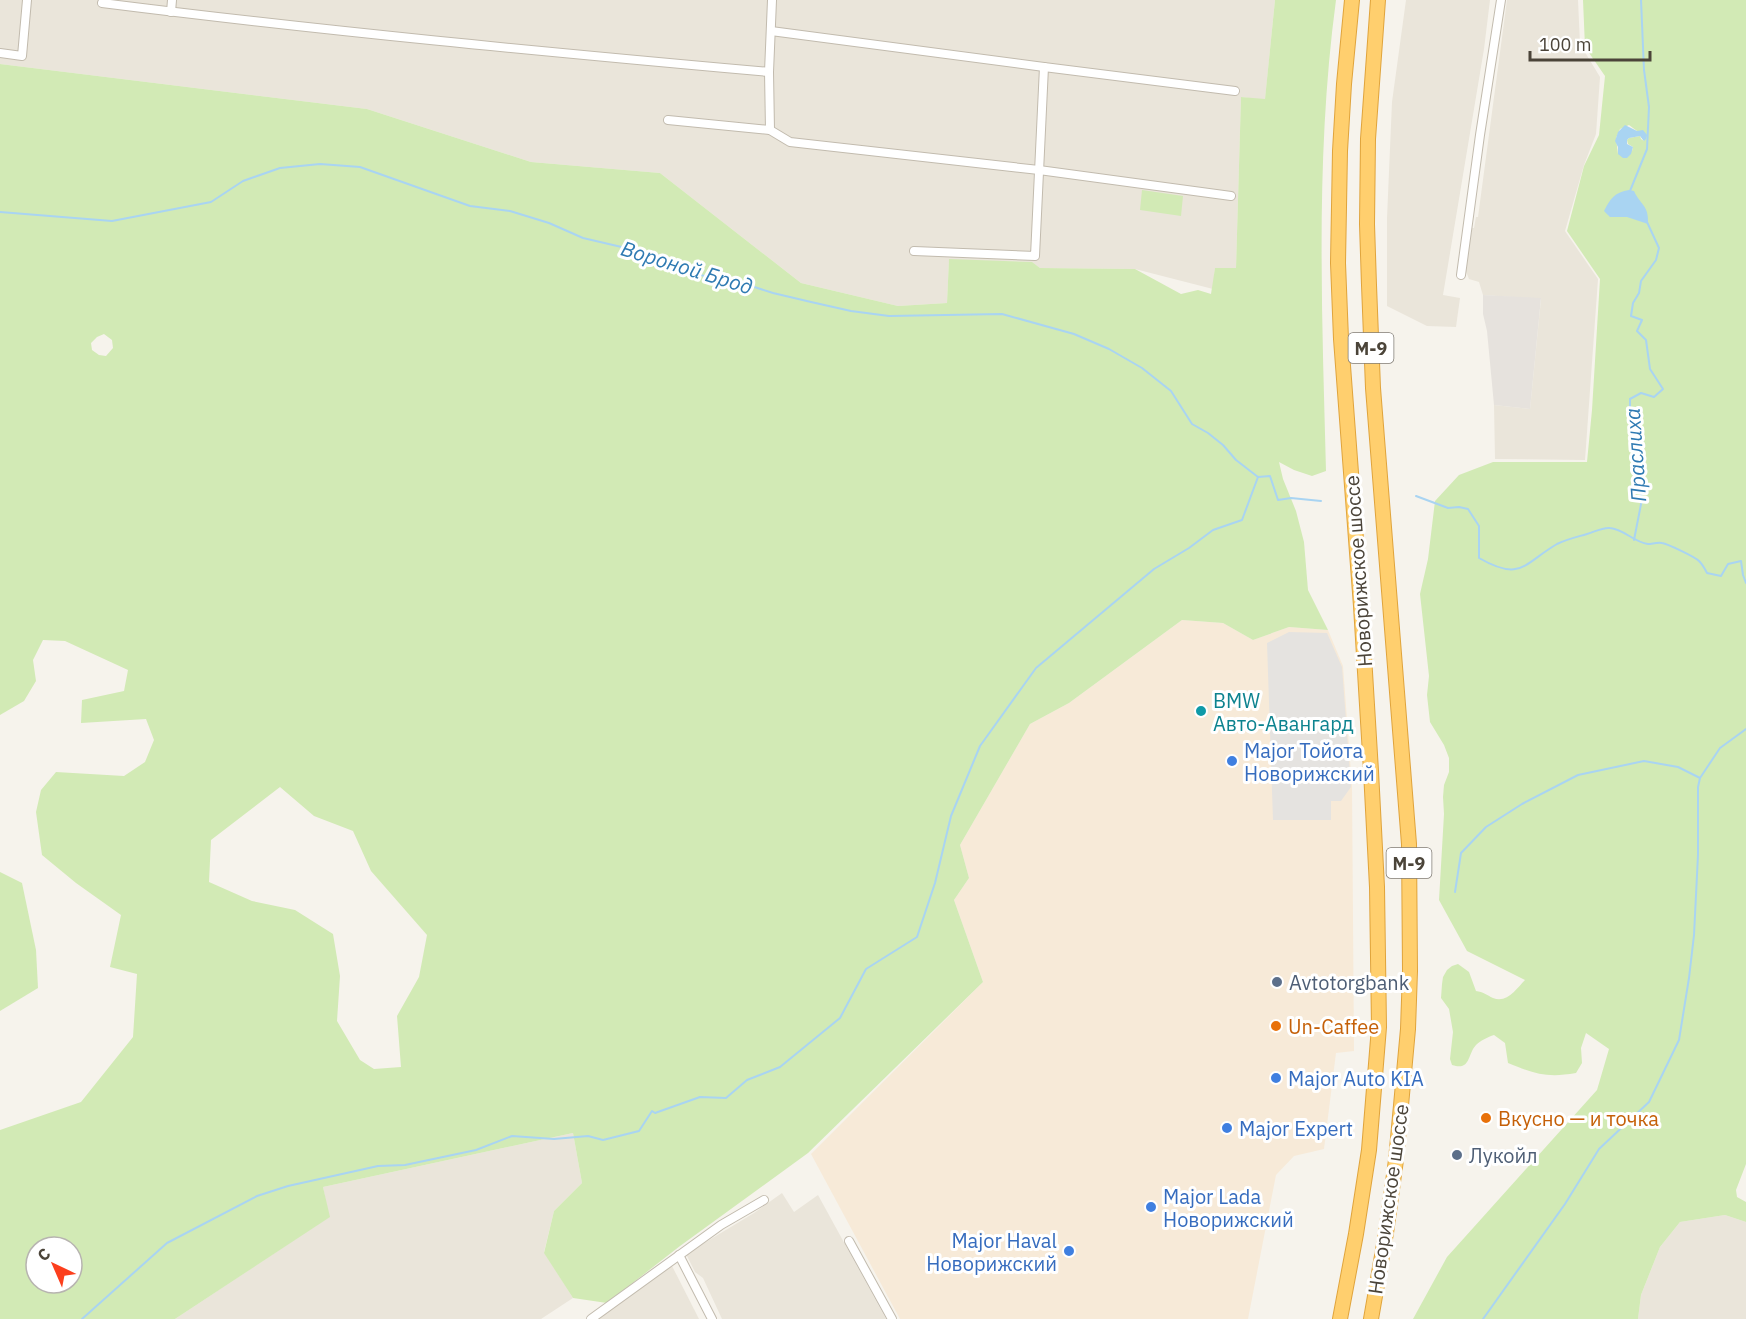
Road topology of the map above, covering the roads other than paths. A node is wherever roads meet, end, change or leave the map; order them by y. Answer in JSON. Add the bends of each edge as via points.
{"nodes":[{"id":1,"x":27,"y":0,"type":"edge"},
{"id":2,"x":172,"y":0,"type":"edge"},
{"id":3,"x":772,"y":0,"type":"edge"},
{"id":4,"x":1352,"y":0,"type":"edge"},
{"id":5,"x":1378,"y":0,"type":"edge"},
{"id":6,"x":1501,"y":0,"type":"edge"},
{"id":7,"x":102,"y":3,"type":"dead end"},
{"id":8,"x":171,"y":12,"type":"junction"},
{"id":9,"x":771,"y":31,"type":"junction"},
{"id":10,"x":0,"y":53,"type":"edge"},
{"id":11,"x":1044,"y":67,"type":"junction"},
{"id":12,"x":769,"y":72,"type":"junction"},
{"id":13,"x":1235,"y":91,"type":"dead end"},
{"id":14,"x":668,"y":120,"type":"dead end"},
{"id":15,"x":770,"y":130,"type":"junction"},
{"id":16,"x":1039,"y":170,"type":"junction"},
{"id":17,"x":1231,"y":196,"type":"dead end"},
{"id":18,"x":914,"y":251,"type":"dead end"},
{"id":19,"x":1461,"y":275,"type":"dead end"},
{"id":20,"x":764,"y":1200,"type":"dead end"},
{"id":21,"x":849,"y":1241,"type":"dead end"},
{"id":22,"x":679,"y":1255,"type":"junction"},
{"id":23,"x":591,"y":1319,"type":"edge"},
{"id":24,"x":712,"y":1319,"type":"edge"},
{"id":25,"x":892,"y":1319,"type":"edge"},
{"id":26,"x":1340,"y":1319,"type":"edge"},
{"id":27,"x":1371,"y":1319,"type":"edge"}],
"edges":[{"from":1,"to":10,"type":"street","via":[[22,56]]},
{"from":2,"to":8,"type":"street"},
{"from":3,"to":9,"type":"street"},
{"from":4,"to":26,"type":"highway","name":"Новорижское шоссе","number":"М-9","via":[[1340,151],[1338,262],[1371,771],[1378,1027],[1369,1150]]},
{"from":5,"to":27,"type":"highway","name":"Новорижское шоссе","number":"М-9","via":[[1368,139],[1369,285],[1373,388],[1408,844],[1410,971],[1396,1160]]},
{"from":6,"to":19,"type":"street"},
{"from":7,"to":8,"type":"street"},
{"from":8,"to":12,"type":"street"},
{"from":9,"to":11,"type":"street"},
{"from":9,"to":12,"type":"street"},
{"from":11,"to":13,"type":"street"},
{"from":11,"to":16,"type":"street"},
{"from":12,"to":15,"type":"street"},
{"from":14,"to":15,"type":"street"},
{"from":15,"to":16,"type":"street","via":[[790,142]]},
{"from":16,"to":17,"type":"street"},
{"from":16,"to":18,"type":"street","via":[[1035,256]]},
{"from":20,"to":22,"type":"street"},
{"from":21,"to":25,"type":"street"},
{"from":22,"to":23,"type":"street"},
{"from":22,"to":24,"type":"street"}]}
